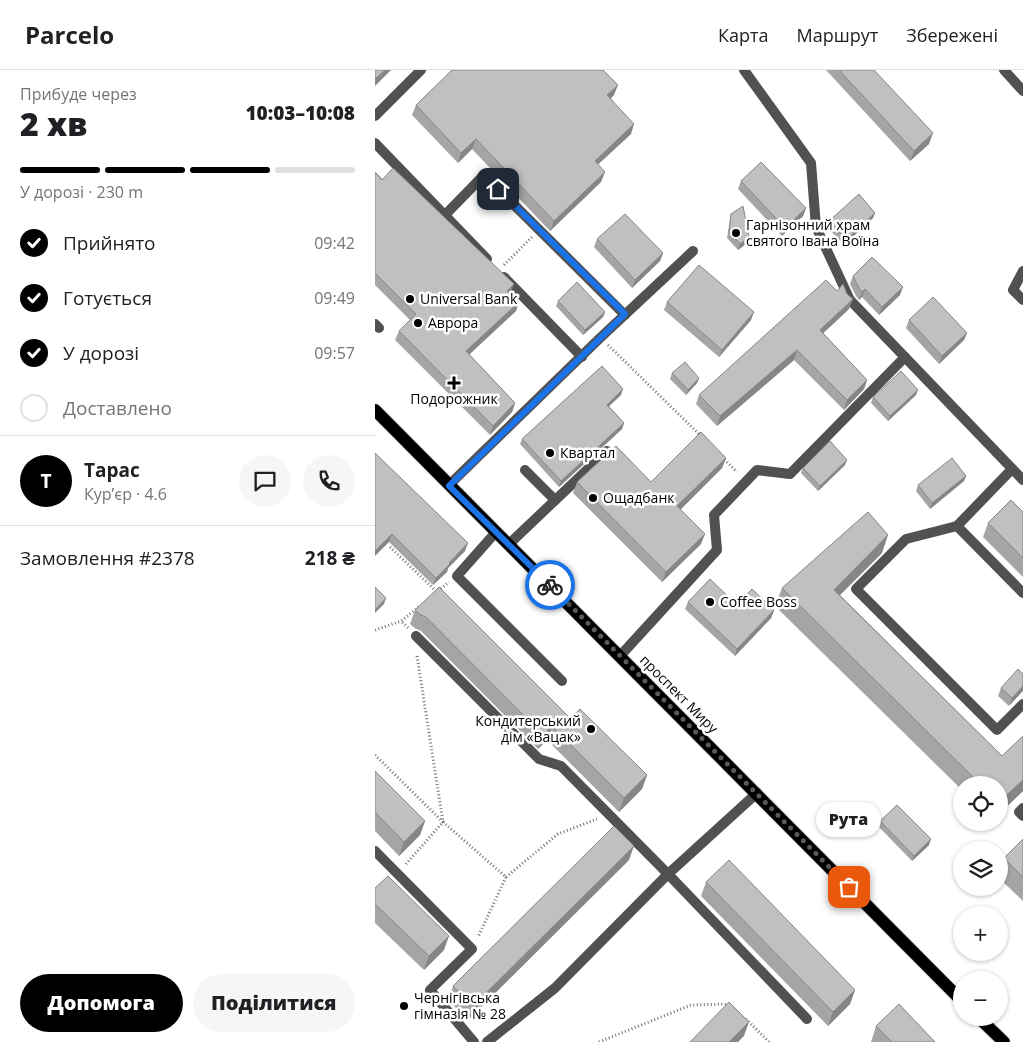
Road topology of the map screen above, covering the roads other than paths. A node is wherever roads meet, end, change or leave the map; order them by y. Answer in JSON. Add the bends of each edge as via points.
{"nodes":[{"id":1,"x":421,"y":70,"type":"edge"},
{"id":2,"x":744,"y":70,"type":"edge"},
{"id":3,"x":1004,"y":70,"type":"edge"},
{"id":4,"x":1023,"y":91,"type":"edge"},
{"id":5,"x":375,"y":116,"type":"edge"},
{"id":6,"x":375,"y":143,"type":"edge"},
{"id":7,"x":445,"y":215,"type":"junction"},
{"id":8,"x":693,"y":251,"type":"dead end"},
{"id":9,"x":1023,"y":270,"type":"edge"},
{"id":10,"x":1023,"y":300,"type":"edge"},
{"id":11,"x":625,"y":314,"type":"junction"},
{"id":12,"x":582,"y":356,"type":"junction"},
{"id":13,"x":905,"y":357,"type":"junction"},
{"id":14,"x":375,"y":410,"type":"edge"},
{"id":15,"x":607,"y":451,"type":"edge"},
{"id":16,"x":1012,"y":468,"type":"junction"},
{"id":17,"x":525,"y":470,"type":"dead end"},
{"id":18,"x":1023,"y":480,"type":"edge"},
{"id":19,"x":449,"y":486,"type":"junction"},
{"id":20,"x":555,"y":500,"type":"junction"},
{"id":21,"x":957,"y":526,"type":"junction"},
{"id":22,"x":496,"y":532,"type":"junction"},
{"id":23,"x":509,"y":544,"type":"junction"},
{"id":24,"x":1023,"y":593,"type":"edge"},
{"id":25,"x":416,"y":636,"type":"road end"},
{"id":26,"x":620,"y":656,"type":"junction"},
{"id":27,"x":561,"y":681,"type":"dead end"},
{"id":28,"x":1023,"y":704,"type":"edge"},
{"id":29,"x":757,"y":793,"type":"junction"},
{"id":30,"x":1023,"y":808,"type":"edge"},
{"id":31,"x":1023,"y":816,"type":"edge"},
{"id":32,"x":375,"y":852,"type":"edge"},
{"id":33,"x":669,"y":874,"type":"junction"},
{"id":34,"x":953,"y":992,"type":"edge"},
{"id":35,"x":807,"y":1019,"type":"dead end"},
{"id":36,"x":987,"y":1026,"type":"edge"},
{"id":37,"x":474,"y":1042,"type":"edge"},
{"id":38,"x":487,"y":1042,"type":"edge"},
{"id":39,"x":1004,"y":1042,"type":"edge"}],
"edges":[{"from":1,"to":5,"type":"street"},
{"from":2,"to":13,"type":"street","via":[[811,163],[816,228],[850,300]]},
{"from":3,"to":4,"type":"street"},
{"from":6,"to":7,"type":"street"},
{"from":7,"to":11,"type":"street","via":[[484,175]]},
{"from":7,"to":12,"type":"street"},
{"from":8,"to":11,"type":"street"},
{"from":9,"to":10,"type":"street","via":[[1013,290]]},
{"from":11,"to":12,"type":"street"},
{"from":12,"to":19,"type":"street"},
{"from":13,"to":16,"type":"street"},
{"from":13,"to":26,"type":"street","via":[[790,474],[757,470],[746,481],[714,516],[717,550]]},
{"from":14,"to":19,"type":"main road","name":"проспект Миру"},
{"from":15,"to":20,"type":"street"},
{"from":16,"to":18,"type":"street"},
{"from":16,"to":21,"type":"street"},
{"from":17,"to":20,"type":"street"},
{"from":19,"to":22,"type":"main road","name":"проспект Миру"},
{"from":20,"to":23,"type":"street"},
{"from":21,"to":24,"type":"street"},
{"from":21,"to":28,"type":"street","via":[[906,540],[856,589],[997,730]]},
{"from":22,"to":23,"type":"main road","name":"проспект Миру"},
{"from":22,"to":27,"type":"street","via":[[457,576]]},
{"from":23,"to":26,"type":"main road","name":"проспект Миру"},
{"from":25,"to":33,"type":"street","via":[[539,759],[561,766]]},
{"from":26,"to":29,"type":"main road","name":"проспект Миру"},
{"from":29,"to":33,"type":"street"},
{"from":29,"to":34,"type":"main road","name":"проспект Миру"},
{"from":30,"to":31,"type":"street","via":[[1019,812]]},
{"from":32,"to":37,"type":"street","via":[[472,949],[430,990]]},
{"from":33,"to":35,"type":"street"},
{"from":33,"to":38,"type":"street","via":[[555,988]]},
{"from":36,"to":39,"type":"main road"}]}
